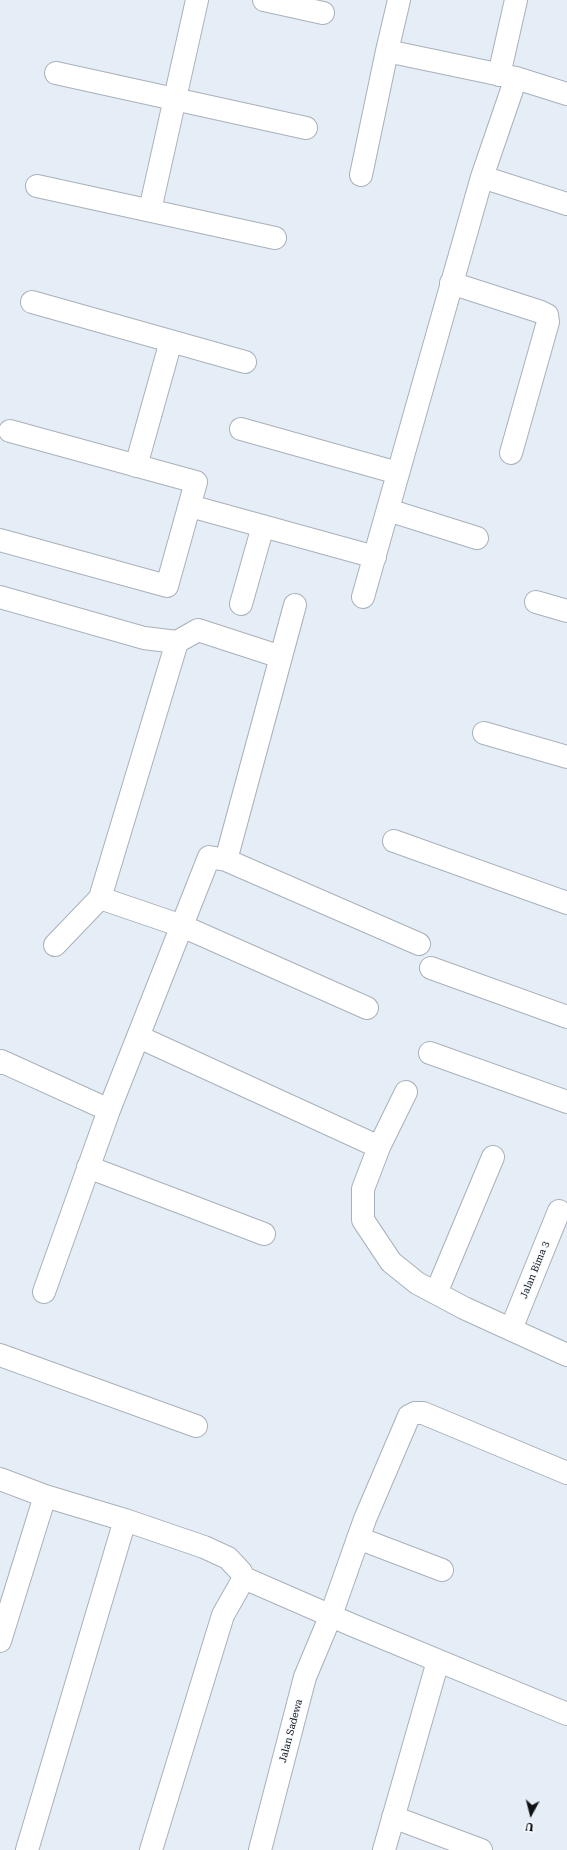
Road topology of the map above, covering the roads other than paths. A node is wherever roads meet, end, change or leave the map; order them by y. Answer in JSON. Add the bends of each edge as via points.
{"nodes":[{"id":1,"x":197,"y":0,"type":"edge"},
{"id":2,"x":264,"y":0,"type":"edge"},
{"id":3,"x":399,"y":0,"type":"edge"},
{"id":4,"x":516,"y":0,"type":"edge"},
{"id":5,"x":323,"y":13,"type":"dead end"},
{"id":6,"x":387,"y":51,"type":"junction"},
{"id":7,"x":56,"y":73,"type":"dead end"},
{"id":8,"x":507,"y":77,"type":"junction"},
{"id":9,"x":567,"y":94,"type":"edge"},
{"id":10,"x":175,"y":99,"type":"junction"},
{"id":11,"x":306,"y":128,"type":"dead end"},
{"id":12,"x":361,"y":175,"type":"dead end"},
{"id":13,"x":482,"y":177,"type":"junction"},
{"id":14,"x":37,"y":186,"type":"dead end"},
{"id":15,"x":567,"y":204,"type":"edge"},
{"id":16,"x":150,"y":210,"type":"junction"},
{"id":17,"x":275,"y":238,"type":"dead end"},
{"id":18,"x":452,"y":283,"type":"junction"},
{"id":19,"x":32,"y":302,"type":"dead end"},
{"id":20,"x":171,"y":341,"type":"junction"},
{"id":21,"x":245,"y":362,"type":"dead end"},
{"id":22,"x":241,"y":429,"type":"dead end"},
{"id":23,"x":10,"y":431,"type":"dead end"},
{"id":24,"x":511,"y":454,"type":"dead end"},
{"id":25,"x":136,"y":466,"type":"junction"},
{"id":26,"x":398,"y":473,"type":"junction"},
{"id":27,"x":190,"y":506,"type":"junction"},
{"id":28,"x":388,"y":510,"type":"junction"},
{"id":29,"x":263,"y":526,"type":"junction"},
{"id":30,"x":477,"y":538,"type":"dead end"},
{"id":31,"x":0,"y":540,"type":"edge"},
{"id":32,"x":375,"y":557,"type":"junction"},
{"id":33,"x":0,"y":596,"type":"edge"},
{"id":34,"x":363,"y":597,"type":"dead end"},
{"id":35,"x":536,"y":602,"type":"dead end"},
{"id":36,"x":241,"y":604,"type":"dead end"},
{"id":37,"x":295,"y":605,"type":"dead end"},
{"id":38,"x":567,"y":611,"type":"edge"},
{"id":39,"x":177,"y":642,"type":"junction"},
{"id":40,"x":281,"y":657,"type":"junction"},
{"id":41,"x":484,"y":733,"type":"dead end"},
{"id":42,"x":567,"y":757,"type":"edge"},
{"id":43,"x":394,"y":841,"type":"dead end"},
{"id":44,"x":226,"y":860,"type":"junction"},
{"id":45,"x":100,"y":898,"type":"junction"},
{"id":46,"x":567,"y":903,"type":"edge"},
{"id":47,"x":182,"y":926,"type":"junction"},
{"id":48,"x":419,"y":944,"type":"dead end"},
{"id":49,"x":55,"y":945,"type":"dead end"},
{"id":50,"x":431,"y":968,"type":"dead end"},
{"id":51,"x":367,"y":1008,"type":"dead end"},
{"id":52,"x":567,"y":1017,"type":"edge"},
{"id":53,"x":139,"y":1037,"type":"junction"},
{"id":54,"x":430,"y":1053,"type":"dead end"},
{"id":55,"x":0,"y":1062,"type":"edge"},
{"id":56,"x":406,"y":1092,"type":"dead end"},
{"id":57,"x":567,"y":1102,"type":"edge"},
{"id":58,"x":109,"y":1110,"type":"junction"},
{"id":59,"x":379,"y":1147,"type":"junction"},
{"id":60,"x":492,"y":1157,"type":"dead end"},
{"id":61,"x":88,"y":1167,"type":"junction"},
{"id":62,"x":559,"y":1211,"type":"dead end"},
{"id":63,"x":264,"y":1234,"type":"dead end"},
{"id":64,"x":44,"y":1292,"type":"dead end"},
{"id":65,"x":436,"y":1293,"type":"junction"},
{"id":66,"x":511,"y":1329,"type":"junction"},
{"id":67,"x":0,"y":1355,"type":"edge"},
{"id":68,"x":567,"y":1355,"type":"edge"},
{"id":69,"x":196,"y":1426,"type":"dead end"},
{"id":70,"x":567,"y":1473,"type":"edge"},
{"id":71,"x":0,"y":1478,"type":"edge"},
{"id":72,"x":45,"y":1496,"type":"junction"},
{"id":73,"x":125,"y":1520,"type":"junction"},
{"id":74,"x":358,"y":1538,"type":"junction"},
{"id":75,"x":442,"y":1570,"type":"dead end"},
{"id":76,"x":244,"y":1578,"type":"junction"},
{"id":77,"x":4,"y":1612,"type":"edge"},
{"id":78,"x":331,"y":1615,"type":"junction"},
{"id":79,"x":0,"y":1642,"type":"edge"},
{"id":80,"x":438,"y":1661,"type":"junction"},
{"id":81,"x":567,"y":1714,"type":"edge"},
{"id":82,"x":393,"y":1817,"type":"junction"},
{"id":83,"x":27,"y":1850,"type":"edge"},
{"id":84,"x":151,"y":1850,"type":"edge"},
{"id":85,"x":260,"y":1850,"type":"edge"},
{"id":86,"x":384,"y":1850,"type":"edge"},
{"id":87,"x":481,"y":1850,"type":"edge"}],
"edges":[{"from":1,"to":10,"type":"street"},
{"from":2,"to":5,"type":"street"},
{"from":3,"to":6,"type":"street"},
{"from":4,"to":8,"type":"street"},
{"from":6,"to":8,"type":"street"},
{"from":6,"to":12,"type":"street"},
{"from":7,"to":10,"type":"street"},
{"from":8,"to":9,"type":"street"},
{"from":8,"to":13,"type":"street"},
{"from":10,"to":11,"type":"street"},
{"from":10,"to":16,"type":"street"},
{"from":13,"to":15,"type":"street"},
{"from":13,"to":18,"type":"street"},
{"from":14,"to":16,"type":"street"},
{"from":16,"to":17,"type":"street"},
{"from":18,"to":24,"type":"street","via":[[547,316],[548,322]]},
{"from":18,"to":26,"type":"street"},
{"from":19,"to":20,"type":"street"},
{"from":20,"to":21,"type":"street"},
{"from":20,"to":25,"type":"street"},
{"from":22,"to":26,"type":"street"},
{"from":23,"to":25,"type":"street"},
{"from":25,"to":27,"type":"street","via":[[196,482]]},
{"from":26,"to":28,"type":"street"},
{"from":27,"to":29,"type":"street"},
{"from":27,"to":31,"type":"street","via":[[167,586]]},
{"from":28,"to":30,"type":"street"},
{"from":28,"to":32,"type":"street"},
{"from":29,"to":32,"type":"street"},
{"from":29,"to":36,"type":"street"},
{"from":32,"to":34,"type":"street"},
{"from":33,"to":39,"type":"street","via":[[144,638]]},
{"from":35,"to":38,"type":"street"},
{"from":37,"to":40,"type":"street"},
{"from":39,"to":40,"type":"street","via":[[198,630]]},
{"from":39,"to":45,"type":"street"},
{"from":40,"to":44,"type":"street"},
{"from":41,"to":42,"type":"street"},
{"from":43,"to":46,"type":"street"},
{"from":44,"to":47,"type":"street","via":[[210,857]]},
{"from":44,"to":48,"type":"street"},
{"from":45,"to":47,"type":"street"},
{"from":45,"to":49,"type":"street"},
{"from":47,"to":51,"type":"street"},
{"from":47,"to":53,"type":"street"},
{"from":50,"to":52,"type":"street"},
{"from":53,"to":58,"type":"street"},
{"from":53,"to":59,"type":"street"},
{"from":54,"to":57,"type":"street"},
{"from":55,"to":58,"type":"street"},
{"from":56,"to":59,"type":"street"},
{"from":58,"to":61,"type":"street"},
{"from":59,"to":65,"type":"street","via":[[364,1189],[363,1220],[391,1262],[417,1283]]},
{"from":60,"to":65,"type":"street"},
{"from":61,"to":63,"type":"street"},
{"from":61,"to":64,"type":"street"},
{"from":62,"to":66,"type":"street","name":"Jalan Bima 3"},
{"from":65,"to":66,"type":"street"},
{"from":66,"to":68,"type":"street"},
{"from":67,"to":69,"type":"street"},
{"from":70,"to":74,"type":"street","name":"Jalan Sadewa","via":[[423,1413],[415,1413],[409,1416]]},
{"from":71,"to":72,"type":"street"},
{"from":72,"to":73,"type":"street"},
{"from":72,"to":77,"type":"street"},
{"from":73,"to":76,"type":"street","via":[[204,1547],[228,1558]]},
{"from":73,"to":83,"type":"street"},
{"from":74,"to":75,"type":"street"},
{"from":74,"to":78,"type":"street","name":"Jalan Sadewa"},
{"from":76,"to":78,"type":"street"},
{"from":76,"to":84,"type":"street","via":[[223,1615]]},
{"from":77,"to":79,"type":"street"},
{"from":78,"to":80,"type":"street"},
{"from":78,"to":85,"type":"street","name":"Jalan Sadewa","via":[[306,1677]]},
{"from":80,"to":81,"type":"street"},
{"from":80,"to":82,"type":"street"},
{"from":82,"to":86,"type":"street"},
{"from":82,"to":87,"type":"street"}]}
